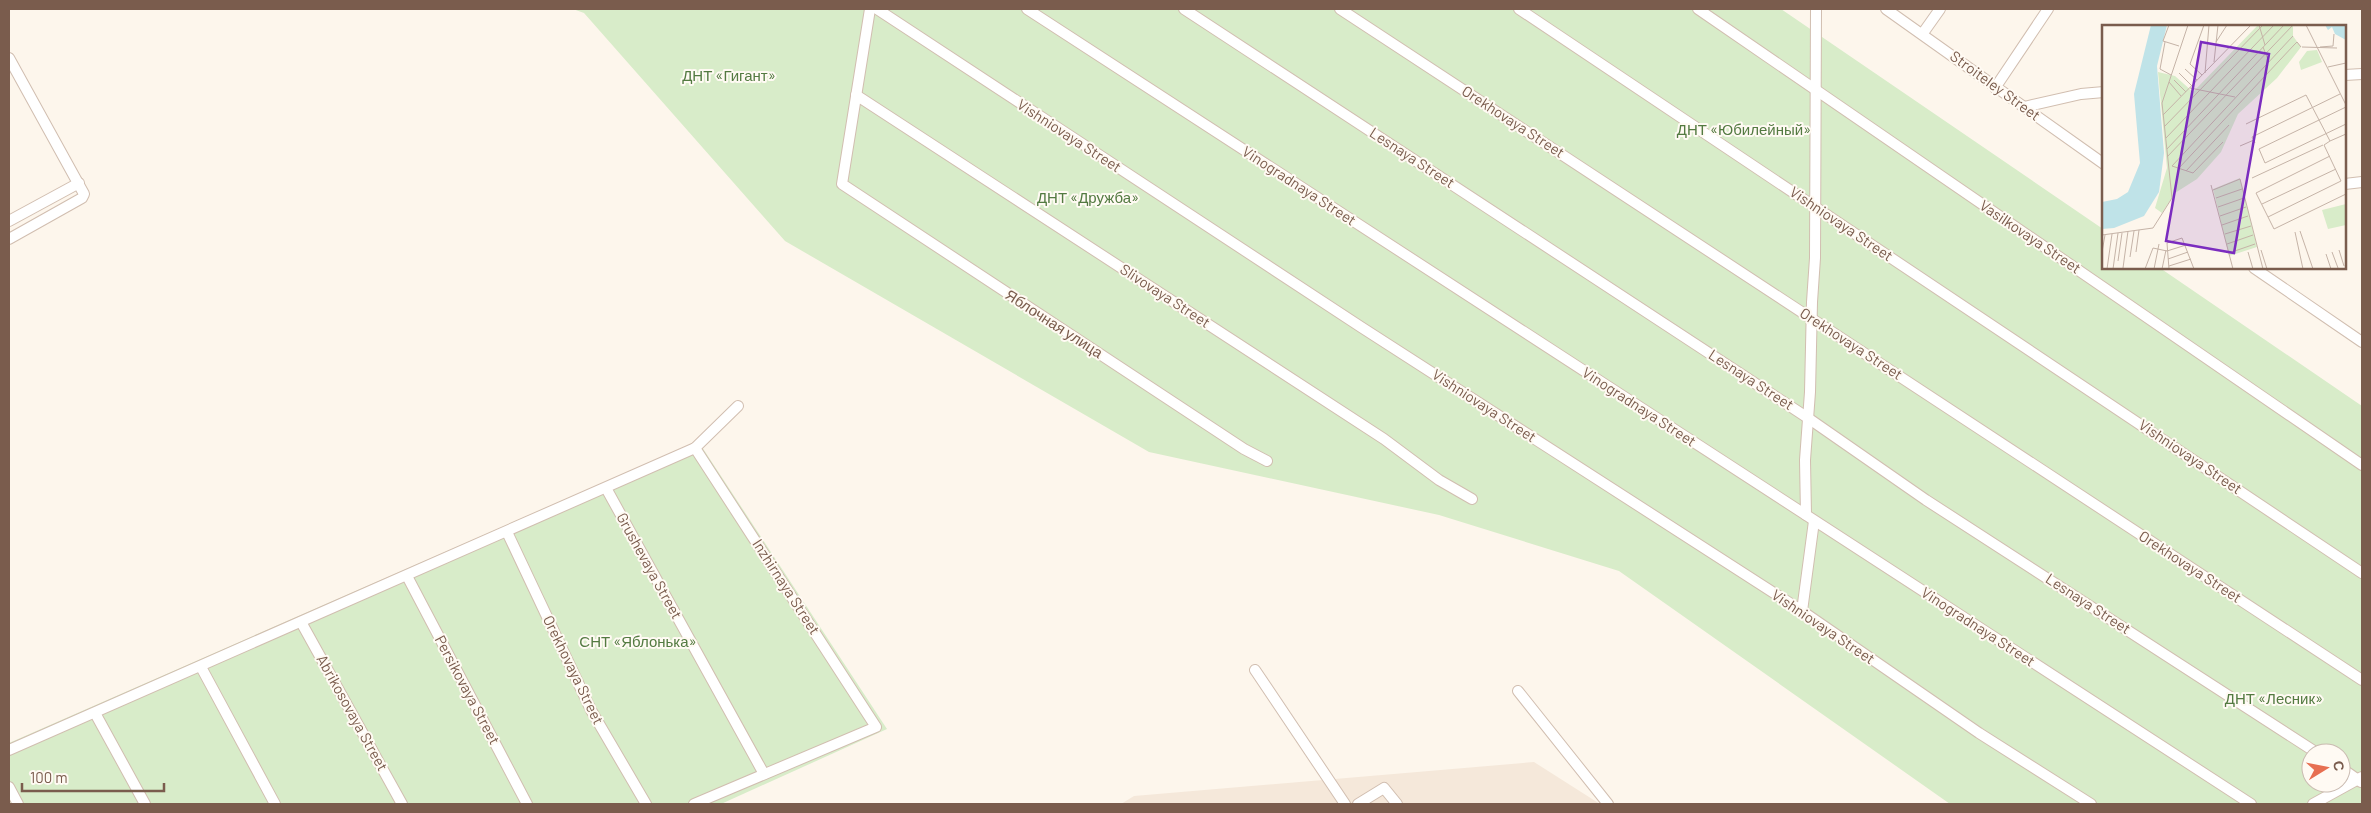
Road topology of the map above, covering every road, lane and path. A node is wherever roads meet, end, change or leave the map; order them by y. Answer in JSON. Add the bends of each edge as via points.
{"nodes":[{"id":1,"x":870,"y":9,"type":"edge"},
{"id":2,"x":877,"y":9,"type":"edge"},
{"id":3,"x":1027,"y":9,"type":"edge"},
{"id":4,"x":1184,"y":9,"type":"edge"},
{"id":5,"x":1340,"y":9,"type":"edge"},
{"id":6,"x":1519,"y":9,"type":"edge"},
{"id":7,"x":1698,"y":9,"type":"edge"},
{"id":8,"x":1816,"y":9,"type":"edge"},
{"id":9,"x":1886,"y":9,"type":"edge"},
{"id":10,"x":1940,"y":9,"type":"edge"},
{"id":11,"x":2048,"y":9,"type":"edge"},
{"id":12,"x":1923,"y":33,"type":"junction"},
{"id":13,"x":9,"y":58,"type":"edge"},
{"id":14,"x":2362,"y":74,"type":"edge"},
{"id":15,"x":2346,"y":75,"type":"edge"},
{"id":16,"x":1995,"y":88,"type":"junction"},
{"id":17,"x":1816,"y":91,"type":"junction"},
{"id":18,"x":2102,"y":92,"type":"edge"},
{"id":19,"x":856,"y":95,"type":"junction"},
{"id":20,"x":2024,"y":107,"type":"junction"},
{"id":21,"x":2102,"y":163,"type":"edge"},
{"id":22,"x":2362,"y":182,"type":"edge"},
{"id":23,"x":79,"y":184,"type":"junction"},
{"id":24,"x":2346,"y":184,"type":"edge"},
{"id":25,"x":1814,"y":206,"type":"junction"},
{"id":26,"x":9,"y":221,"type":"edge"},
{"id":27,"x":9,"y":239,"type":"edge"},
{"id":28,"x":2255,"y":269,"type":"edge"},
{"id":29,"x":1813,"y":319,"type":"junction"},
{"id":30,"x":2362,"y":342,"type":"edge"},
{"id":31,"x":738,"y":406,"type":"dead end"},
{"id":32,"x":1808,"y":418,"type":"junction"},
{"id":33,"x":695,"y":448,"type":"junction"},
{"id":34,"x":1268,"y":461,"type":"dead end"},
{"id":35,"x":2362,"y":465,"type":"edge"},
{"id":36,"x":606,"y":488,"type":"junction"},
{"id":37,"x":1472,"y":499,"type":"dead end"},
{"id":38,"x":1810,"y":518,"type":"junction"},
{"id":39,"x":506,"y":532,"type":"junction"},
{"id":40,"x":2362,"y":573,"type":"edge"},
{"id":41,"x":407,"y":576,"type":"junction"},
{"id":42,"x":1802,"y":611,"type":"junction"},
{"id":43,"x":301,"y":622,"type":"junction"},
{"id":44,"x":200,"y":666,"type":"junction"},
{"id":45,"x":1255,"y":670,"type":"dead end"},
{"id":46,"x":2362,"y":680,"type":"edge"},
{"id":47,"x":1518,"y":691,"type":"dead end"},
{"id":48,"x":95,"y":713,"type":"junction"},
{"id":49,"x":2302,"y":743,"type":"edge"},
{"id":50,"x":9,"y":750,"type":"edge"},
{"id":51,"x":764,"y":774,"type":"junction"},
{"id":52,"x":2361,"y":780,"type":"edge"},
{"id":53,"x":9,"y":787,"type":"edge"},
{"id":54,"x":18,"y":804,"type":"edge"},
{"id":55,"x":145,"y":804,"type":"edge"},
{"id":56,"x":275,"y":804,"type":"edge"},
{"id":57,"x":402,"y":804,"type":"edge"},
{"id":58,"x":527,"y":804,"type":"edge"},
{"id":59,"x":646,"y":804,"type":"edge"},
{"id":60,"x":694,"y":804,"type":"edge"},
{"id":61,"x":1345,"y":804,"type":"edge"},
{"id":62,"x":1358,"y":804,"type":"edge"},
{"id":63,"x":1397,"y":804,"type":"edge"},
{"id":64,"x":1608,"y":804,"type":"edge"},
{"id":65,"x":2091,"y":804,"type":"edge"},
{"id":66,"x":2251,"y":804,"type":"edge"},
{"id":67,"x":2313,"y":804,"type":"edge"}],
"edges":[{"from":1,"to":19,"type":"street"},
{"from":2,"to":42,"type":"street","name":"Vishniovaya Street"},
{"from":3,"to":38,"type":"street","name":"Vinogradnaya Street"},
{"from":4,"to":32,"type":"street","name":"Lesnaya Street"},
{"from":5,"to":29,"type":"street","name":"Orekhovaya Street"},
{"from":6,"to":25,"type":"street","name":"Vishniovaya Street"},
{"from":7,"to":17,"type":"street","name":"Vasilkovaya Street"},
{"from":8,"to":17,"type":"street"},
{"from":9,"to":12,"type":"street","name":"Stroiteley Street"},
{"from":10,"to":12,"type":"street"},
{"from":11,"to":16,"type":"street"},
{"from":12,"to":16,"type":"street","name":"Stroiteley Street"},
{"from":13,"to":23,"type":"street"},
{"from":14,"to":15,"type":"street"},
{"from":16,"to":20,"type":"street","name":"Stroiteley Street"},
{"from":17,"to":25,"type":"street"},
{"from":17,"to":35,"type":"street","name":"Vasilkovaya Street"},
{"from":18,"to":20,"type":"street"},
{"from":19,"to":34,"type":"street","name":"Яблочная улица","via":[[842,184],[1244,449]]},
{"from":19,"to":37,"type":"street","name":"Slivovaya Street"},
{"from":20,"to":21,"type":"street","name":"Stroiteley Street"},
{"from":22,"to":24,"type":"street"},
{"from":23,"to":26,"type":"street"},
{"from":23,"to":27,"type":"street","via":[[84,194],[82,198]]},
{"from":25,"to":29,"type":"street"},
{"from":25,"to":40,"type":"street","name":"Vishniovaya Street"},
{"from":28,"to":30,"type":"street"},
{"from":29,"to":32,"type":"street"},
{"from":29,"to":46,"type":"street","name":"Orekhovaya Street"},
{"from":31,"to":33,"type":"street"},
{"from":32,"to":38,"type":"street","via":[[1805,460]]},
{"from":32,"to":49,"type":"street","name":"Lesnaya Street","via":[[1926,500]]},
{"from":33,"to":36,"type":"street"},
{"from":33,"to":51,"type":"street","name":"Inzhirnaya Street","via":[[876,727]]},
{"from":36,"to":39,"type":"street"},
{"from":36,"to":51,"type":"street","name":"Grushevaya Street"},
{"from":38,"to":42,"type":"street"},
{"from":38,"to":66,"type":"street","name":"Vinogradnaya Street"},
{"from":39,"to":41,"type":"street"},
{"from":39,"to":59,"type":"street","name":"Orekhovaya Street","via":[[591,710]]},
{"from":41,"to":43,"type":"street"},
{"from":41,"to":58,"type":"street","name":"Persikovaya Street"},
{"from":42,"to":65,"type":"street","name":"Vishniovaya Street","via":[[1979,733]]},
{"from":43,"to":44,"type":"street"},
{"from":43,"to":57,"type":"street","name":"Abrikosovaya Street"},
{"from":44,"to":48,"type":"street"},
{"from":44,"to":56,"type":"street"},
{"from":45,"to":61,"type":"street"},
{"from":47,"to":64,"type":"street"},
{"from":48,"to":50,"type":"street"},
{"from":48,"to":55,"type":"street"},
{"from":51,"to":60,"type":"street"},
{"from":52,"to":67,"type":"street"},
{"from":53,"to":54,"type":"street"},
{"from":62,"to":63,"type":"street","via":[[1384,788]]}]}
